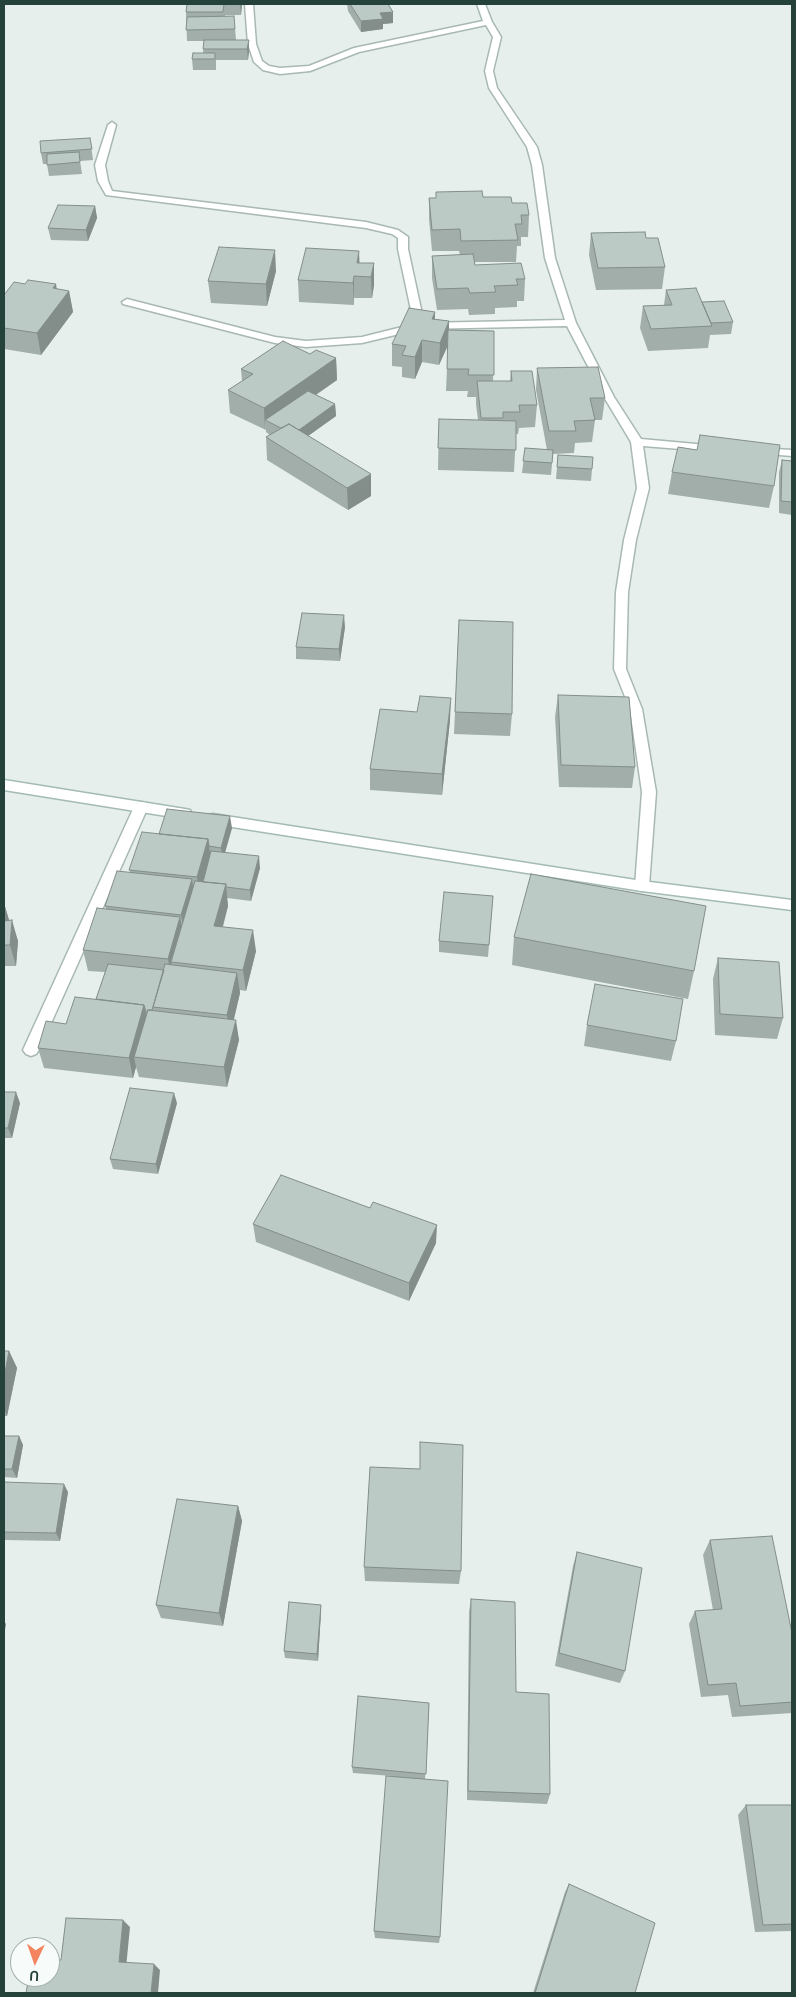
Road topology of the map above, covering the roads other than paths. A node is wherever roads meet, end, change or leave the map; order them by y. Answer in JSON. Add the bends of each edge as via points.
{"nodes":[{"id":1,"x":249,"y":4,"type":"edge"},
{"id":2,"x":481,"y":4,"type":"edge"},
{"id":3,"x":488,"y":22,"type":"junction"},
{"id":4,"x":112,"y":125,"type":"dead end"},
{"id":5,"x":127,"y":302,"type":"dead end"},
{"id":6,"x":571,"y":323,"type":"junction"},
{"id":7,"x":420,"y":326,"type":"junction"},
{"id":8,"x":637,"y":442,"type":"junction"},
{"id":9,"x":792,"y":453,"type":"edge"},
{"id":10,"x":4,"y":785,"type":"edge"},
{"id":11,"x":141,"y":807,"type":"junction"},
{"id":12,"x":642,"y":886,"type":"junction"},
{"id":13,"x":792,"y":906,"type":"edge"},
{"id":14,"x":31,"y":1050,"type":"dead end"}],
"edges":[{"from":1,"to":3,"type":"street","via":[[252,44],[258,62],[266,68],[280,71],[310,68],[357,50]]},
{"from":2,"to":3,"type":"street"},
{"from":3,"to":6,"type":"street","via":[[497,37],[489,71],[493,88],[532,147],[550,258]]},
{"from":4,"to":7,"type":"street","via":[[100,165],[109,193],[366,225],[404,237],[403,249]]},
{"from":5,"to":7,"type":"street","via":[[275,340],[306,344],[362,340]]},
{"from":6,"to":7,"type":"street"},
{"from":6,"to":8,"type":"street","via":[[609,397]]},
{"from":8,"to":9,"type":"street"},
{"from":8,"to":12,"type":"street","via":[[643,488],[622,592],[620,669],[636,709],[649,792]]},
{"from":10,"to":11,"type":"street"},
{"from":11,"to":12,"type":"street"},
{"from":11,"to":14,"type":"street"},
{"from":12,"to":13,"type":"street"}]}
